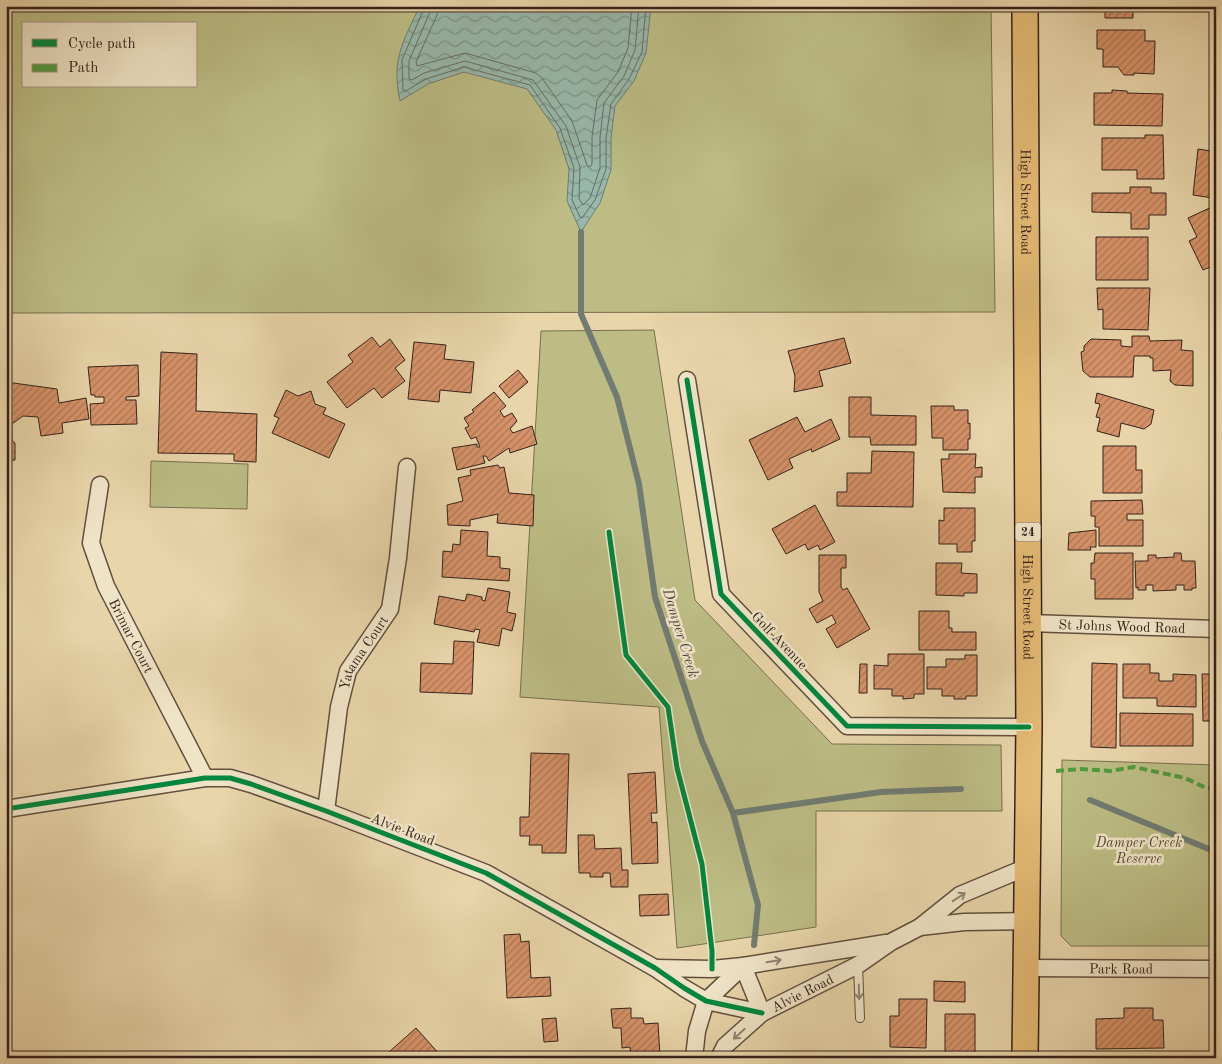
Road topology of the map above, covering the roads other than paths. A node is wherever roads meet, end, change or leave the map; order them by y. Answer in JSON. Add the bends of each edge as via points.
{"nodes":[{"id":1,"x":1025,"y":6,"type":"edge"},
{"id":2,"x":687,"y":380,"type":"dead end"},
{"id":3,"x":407,"y":467,"type":"dead end"},
{"id":4,"x":100,"y":485,"type":"dead end"},
{"id":5,"x":1028,"y":623,"type":"junction"},
{"id":6,"x":1216,"y":629,"type":"edge"},
{"id":7,"x":1029,"y":728,"type":"junction"},
{"id":8,"x":204,"y":778,"type":"junction"},
{"id":9,"x":6,"y":809,"type":"edge"},
{"id":10,"x":326,"y":811,"type":"junction"},
{"id":11,"x":1027,"y":867,"type":"junction"},
{"id":12,"x":1027,"y":921,"type":"junction"},
{"id":13,"x":920,"y":927,"type":"junction"},
{"id":14,"x":891,"y":942,"type":"junction"},
{"id":15,"x":858,"y":965,"type":"junction"},
{"id":16,"x":742,"y":966,"type":"junction"},
{"id":17,"x":655,"y":968,"type":"junction"},
{"id":18,"x":1026,"y":968,"type":"junction"},
{"id":19,"x":1216,"y":969,"type":"edge"},
{"id":20,"x":706,"y":1001,"type":"junction"},
{"id":21,"x":762,"y":1013,"type":"junction"},
{"id":22,"x":860,"y":1018,"type":"dead end"},
{"id":23,"x":694,"y":1058,"type":"edge"},
{"id":24,"x":719,"y":1058,"type":"edge"},
{"id":25,"x":1026,"y":1058,"type":"edge"}],
"edges":[{"from":1,"to":5,"type":"main road","name":"High Street Road","number":"24"},
{"from":2,"to":7,"type":"street","name":"Golf Avenue","via":[[722,594],[847,726]]},
{"from":3,"to":10,"type":"street","name":"Yatama Court","via":[[390,609],[348,671],[339,707]]},
{"from":4,"to":8,"type":"street","name":"Brimar Court","via":[[91,543],[106,586]]},
{"from":5,"to":6,"type":"street","name":"St Johns Wood Road"},
{"from":5,"to":7,"type":"main road","name":"High Street Road","number":"24"},
{"from":7,"to":11,"type":"main road","name":"High Street Road","number":"24"},
{"from":8,"to":9,"type":"street","name":"Alvie Road"},
{"from":8,"to":10,"type":"street","name":"Alvie Road","via":[[230,778]]},
{"from":10,"to":17,"type":"street","name":"Alvie Road","via":[[486,873]]},
{"from":11,"to":12,"type":"main road","name":"High Street Road","number":"24"},
{"from":13,"to":11,"type":"street","name":"Alvie Road","one_way":true,"via":[[960,895]]},
{"from":12,"to":13,"type":"street","name":"Alvie Road","via":[[964,922]]},
{"from":12,"to":18,"type":"main road","name":"High Street Road","number":"24"},
{"from":13,"to":14,"type":"street","name":"Alvie Road"},
{"from":14,"to":15,"type":"street","name":"Alvie Road"},
{"from":16,"to":14,"type":"street","name":"Alvie Road","one_way":true},
{"from":15,"to":21,"type":"street","name":"Alvie Road"},
{"from":15,"to":22,"type":"lane","one_way":true},
{"from":16,"to":17,"type":"street","name":"Alvie Road"},
{"from":16,"to":20,"type":"street"},
{"from":16,"to":21,"type":"street"},
{"from":17,"to":20,"type":"street","name":"Alvie Road"},
{"from":18,"to":19,"type":"street","name":"Park Road"},
{"from":18,"to":25,"type":"main road","name":"High Street Road","number":"24"},
{"from":20,"to":21,"type":"street","name":"Alvie Road"},
{"from":20,"to":23,"type":"street","via":[[696,1031]]},
{"from":21,"to":24,"type":"street","one_way":true,"via":[[726,1046]]}]}
